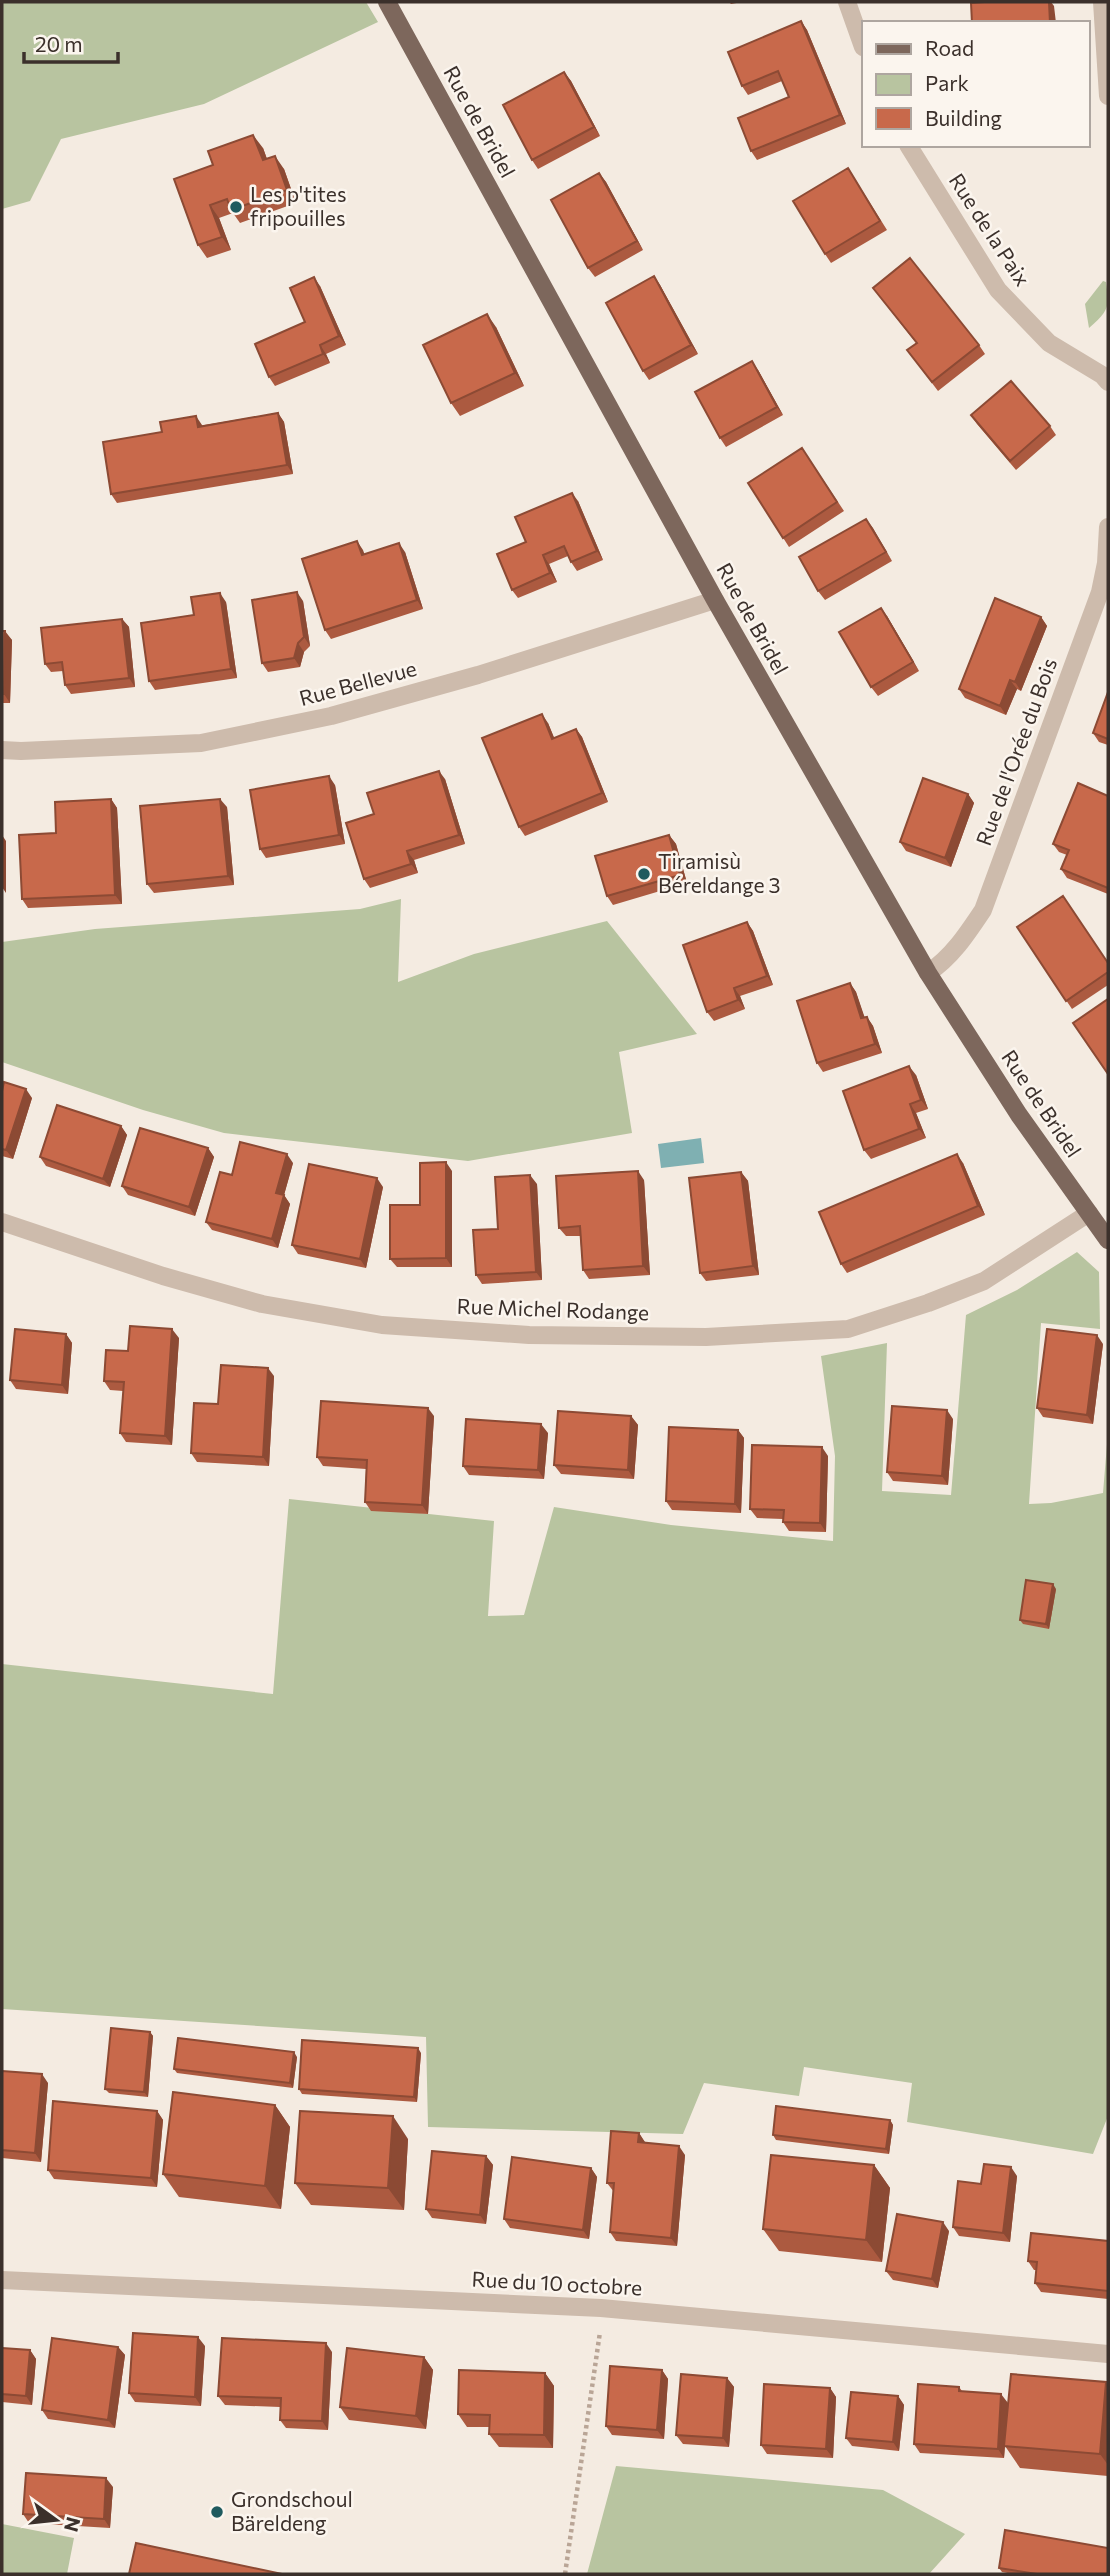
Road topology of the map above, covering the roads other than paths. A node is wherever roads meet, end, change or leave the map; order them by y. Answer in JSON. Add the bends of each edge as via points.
{"nodes":[{"id":1,"x":387,"y":2,"type":"edge"},
{"id":2,"x":847,"y":2,"type":"edge"},
{"id":3,"x":1102,"y":2,"type":"edge"},
{"id":4,"x":862,"y":44,"type":"edge"},
{"id":5,"x":1108,"y":96,"type":"edge"},
{"id":6,"x":909,"y":147,"type":"edge"},
{"id":7,"x":1108,"y":382,"type":"edge"},
{"id":8,"x":1108,"y":527,"type":"edge"},
{"id":9,"x":1104,"y":594,"type":"edge"},
{"id":10,"x":715,"y":600,"type":"junction"},
{"id":11,"x":2,"y":750,"type":"edge"},
{"id":12,"x":928,"y":973,"type":"junction"},
{"id":13,"x":1089,"y":1213,"type":"junction"},
{"id":14,"x":2,"y":1222,"type":"edge"},
{"id":15,"x":1108,"y":1240,"type":"edge"},
{"id":16,"x":2,"y":2280,"type":"edge"},
{"id":17,"x":1108,"y":2354,"type":"edge"}],
"edges":[{"from":1,"to":10,"type":"main road","name":"Rue de Bridel"},
{"from":2,"to":4,"type":"street"},
{"from":3,"to":5,"type":"street"},
{"from":6,"to":7,"type":"street","name":"Rue de la Paix","via":[[998,290],[1049,343]]},
{"from":8,"to":9,"type":"street","name":"Rue de l'Orée du Bois"},
{"from":9,"to":12,"type":"street","name":"Rue de l'Orée du Bois","via":[[983,910],[962,941]]},
{"from":10,"to":11,"type":"street","name":"Rue Bellevue","via":[[331,716],[201,743]]},
{"from":10,"to":12,"type":"main road","name":"Rue de Bridel"},
{"from":12,"to":13,"type":"main road","name":"Rue de Bridel","via":[[1019,1115]]},
{"from":13,"to":14,"type":"street","name":"Rue Michel Rodange","via":[[985,1281],[901,1312],[848,1329],[706,1337],[529,1335],[382,1325],[262,1304]]},
{"from":13,"to":15,"type":"main road","name":"Rue de Bridel"},
{"from":16,"to":17,"type":"street","name":"Rue du 10 octobre","via":[[601,2308]]}]}
